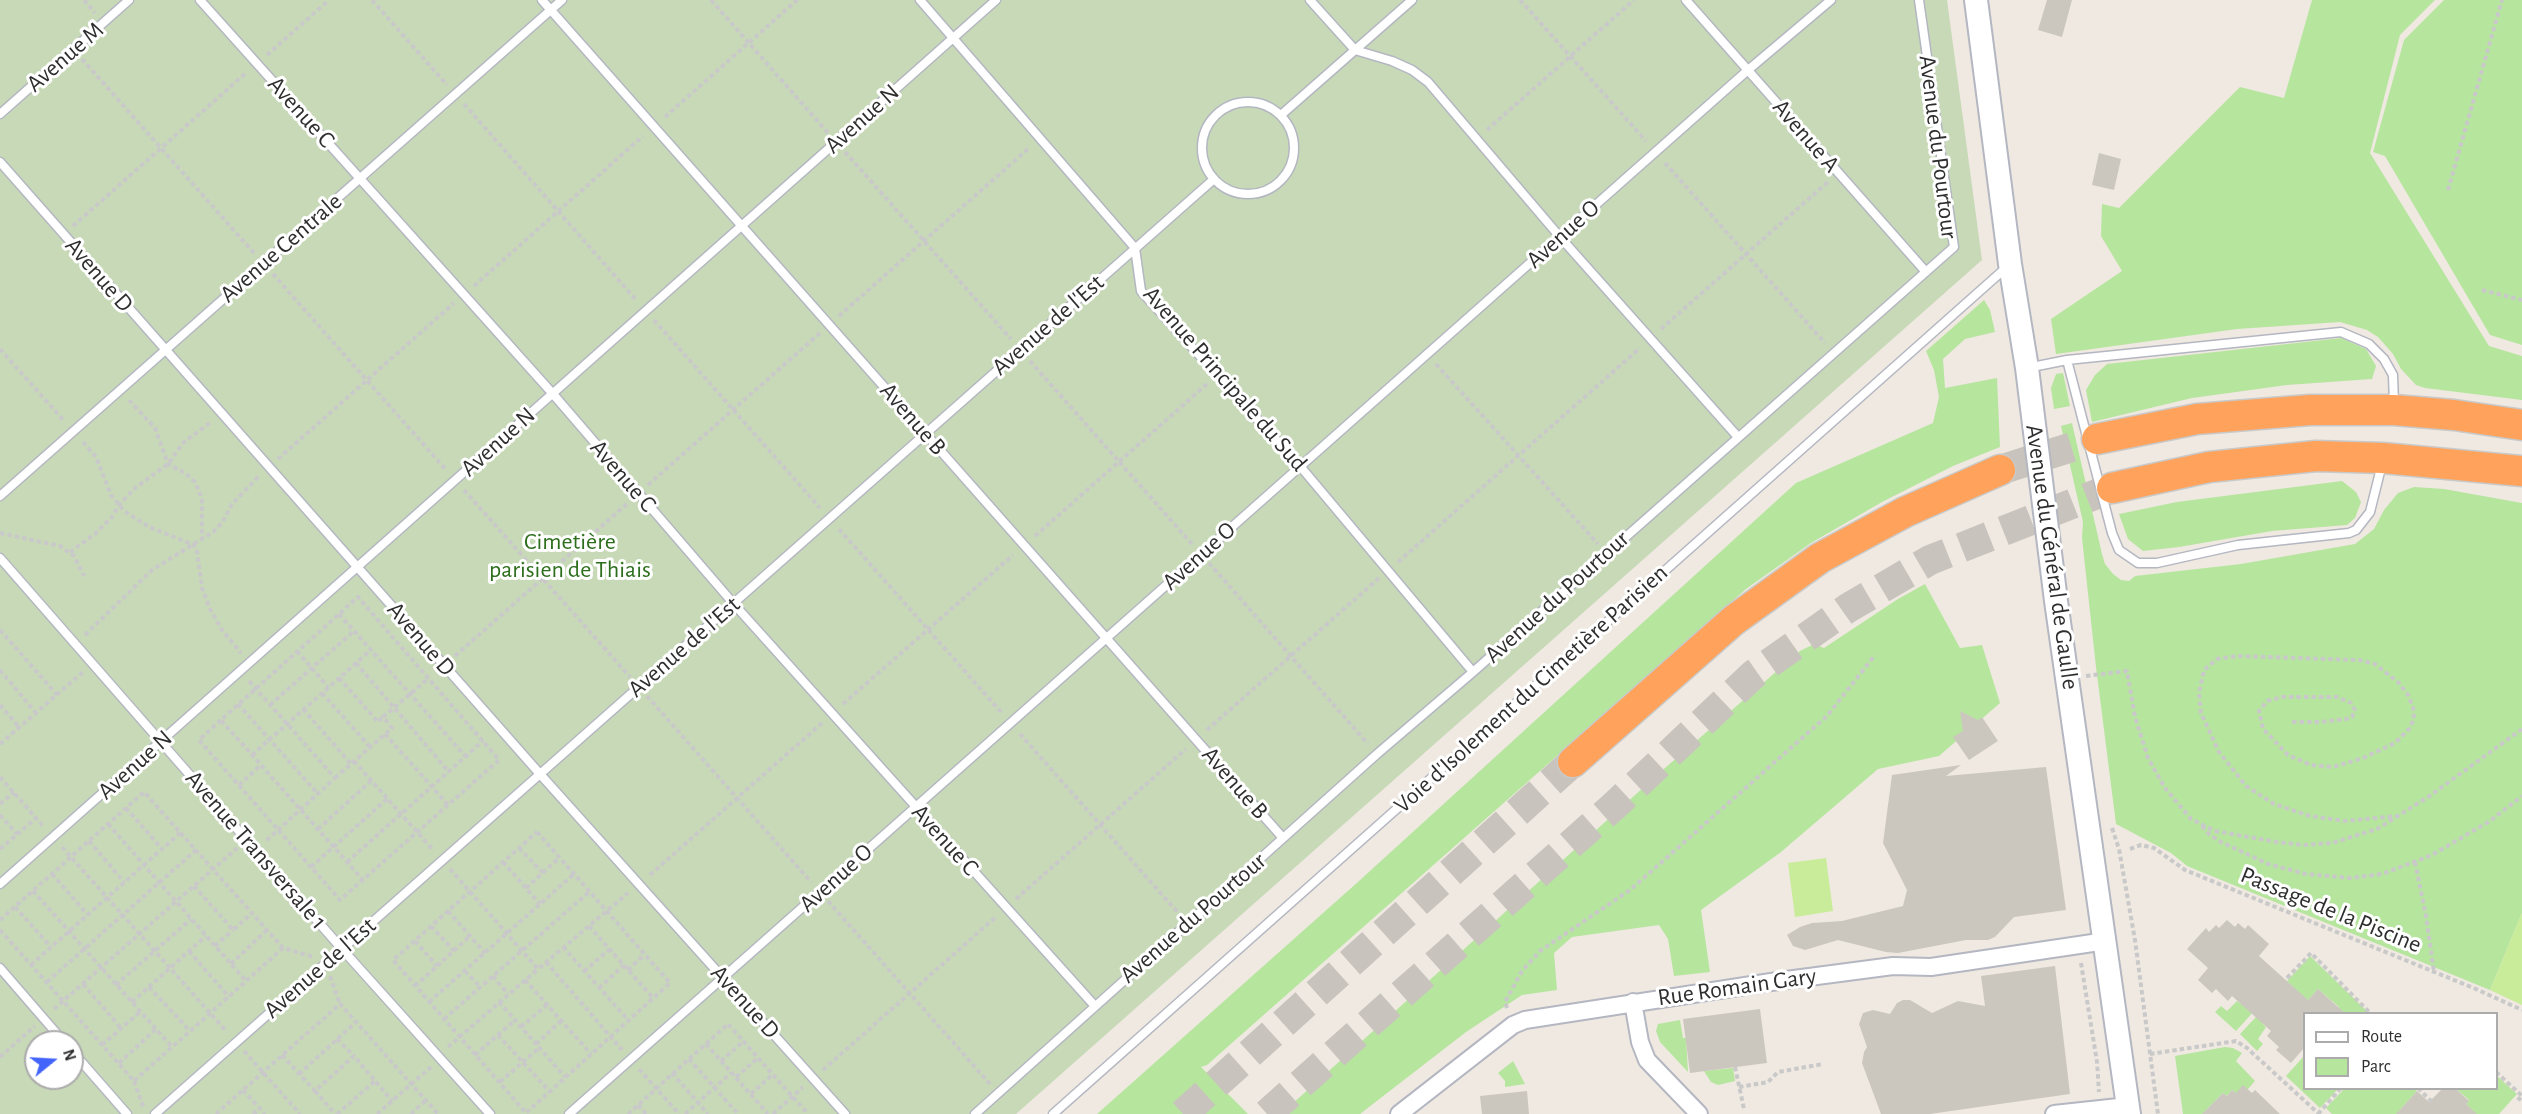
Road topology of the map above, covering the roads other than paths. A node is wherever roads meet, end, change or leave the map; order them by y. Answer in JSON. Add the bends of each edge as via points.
{"nodes":[{"id":1,"x":129,"y":0,"type":"edge"},
{"id":2,"x":200,"y":0,"type":"edge"},
{"id":3,"x":542,"y":0,"type":"edge"},
{"id":4,"x":562,"y":0,"type":"edge"},
{"id":5,"x":920,"y":0,"type":"edge"},
{"id":6,"x":996,"y":0,"type":"edge"},
{"id":7,"x":1310,"y":0,"type":"edge"},
{"id":8,"x":1412,"y":0,"type":"edge"},
{"id":9,"x":1686,"y":0,"type":"edge"},
{"id":10,"x":1831,"y":0,"type":"edge"},
{"id":11,"x":1919,"y":0,"type":"edge"},
{"id":12,"x":1976,"y":0,"type":"edge"},
{"id":13,"x":551,"y":10,"type":"junction"},
{"id":14,"x":954,"y":38,"type":"junction"},
{"id":15,"x":1355,"y":50,"type":"junction"},
{"id":16,"x":1748,"y":70,"type":"junction"},
{"id":17,"x":0,"y":114,"type":"edge"},
{"id":18,"x":1281,"y":115,"type":"junction"},
{"id":19,"x":0,"y":162,"type":"edge"},
{"id":20,"x":360,"y":178,"type":"junction"},
{"id":21,"x":1214,"y":179,"type":"junction"},
{"id":22,"x":742,"y":226,"type":"junction"},
{"id":23,"x":1560,"y":237,"type":"junction"},
{"id":24,"x":1136,"y":248,"type":"junction"},
{"id":25,"x":2010,"y":264,"type":"junction"},
{"id":26,"x":1926,"y":272,"type":"junction"},
{"id":27,"x":166,"y":350,"type":"junction"},
{"id":28,"x":2067,"y":360,"type":"junction"},
{"id":29,"x":2027,"y":368,"type":"junction"},
{"id":30,"x":553,"y":394,"type":"junction"},
{"id":31,"x":2394,"y":410,"type":"junction"},
{"id":32,"x":2522,"y":425,"type":"edge"},
{"id":33,"x":925,"y":434,"type":"junction"},
{"id":34,"x":1738,"y":437,"type":"junction"},
{"id":35,"x":2097,"y":439,"type":"tunnel mouth"},
{"id":36,"x":2383,"y":458,"type":"junction"},
{"id":37,"x":1300,"y":466,"type":"junction"},
{"id":38,"x":2000,"y":470,"type":"tunnel mouth"},
{"id":39,"x":2522,"y":471,"type":"edge"},
{"id":40,"x":2112,"y":488,"type":"tunnel mouth"},
{"id":41,"x":0,"y":496,"type":"edge"},
{"id":42,"x":0,"y":558,"type":"edge"},
{"id":43,"x":357,"y":567,"type":"junction"},
{"id":44,"x":733,"y":603,"type":"junction"},
{"id":45,"x":1106,"y":638,"type":"junction"},
{"id":46,"x":1473,"y":672,"type":"junction"},
{"id":47,"x":161,"y":741,"type":"junction"},
{"id":48,"x":1573,"y":762,"type":"tunnel mouth"},
{"id":49,"x":540,"y":774,"type":"junction"},
{"id":50,"x":916,"y":807,"type":"junction"},
{"id":51,"x":1283,"y":838,"type":"junction"},
{"id":52,"x":0,"y":884,"type":"edge"},
{"id":53,"x":2106,"y":941,"type":"junction"},
{"id":54,"x":342,"y":949,"type":"junction"},
{"id":55,"x":0,"y":968,"type":"edge"},
{"id":56,"x":723,"y":978,"type":"junction"},
{"id":57,"x":1633,"y":1002,"type":"junction"},
{"id":58,"x":1094,"y":1005,"type":"junction"},
{"id":59,"x":54,"y":1030,"type":"edge"},
{"id":60,"x":84,"y":1064,"type":"edge"},
{"id":61,"x":2129,"y":1110,"type":"edge"},
{"id":62,"x":2084,"y":1112,"type":"edge"},
{"id":63,"x":128,"y":1114,"type":"edge"},
{"id":64,"x":155,"y":1114,"type":"edge"},
{"id":65,"x":490,"y":1114,"type":"edge"},
{"id":66,"x":569,"y":1114,"type":"edge"},
{"id":67,"x":845,"y":1114,"type":"edge"},
{"id":68,"x":975,"y":1114,"type":"edge"},
{"id":69,"x":1053,"y":1114,"type":"edge"},
{"id":70,"x":1399,"y":1114,"type":"edge"},
{"id":71,"x":1699,"y":1114,"type":"edge"},
{"id":72,"x":2054,"y":1114,"type":"edge"}],
"edges":[{"from":1,"to":17,"type":"lane","name":"Avenue M"},
{"from":2,"to":20,"type":"lane","name":"Avenue C"},
{"from":3,"to":13,"type":"lane","name":"Avenue B"},
{"from":4,"to":13,"type":"lane","name":"Avenue Centrale"},
{"from":5,"to":14,"type":"lane"},
{"from":6,"to":14,"type":"lane","name":"Avenue N"},
{"from":7,"to":15,"type":"lane"},
{"from":8,"to":15,"type":"lane"},
{"from":9,"to":16,"type":"lane","name":"Avenue A"},
{"from":10,"to":16,"type":"lane","name":"Avenue O"},
{"from":11,"to":26,"type":"lane","name":"Avenue du Pourtour","via":[[1954,247]]},
{"from":12,"to":25,"type":"main road","name":"Avenue du Général de Gaulle"},
{"from":13,"to":20,"type":"lane","name":"Avenue Centrale"},
{"from":13,"to":22,"type":"lane","name":"Avenue B"},
{"from":14,"to":22,"type":"lane","name":"Avenue N"},
{"from":14,"to":24,"type":"lane"},
{"from":15,"to":18,"type":"lane"},
{"from":15,"to":23,"type":"lane","via":[[1392,61],[1428,82]]},
{"from":16,"to":23,"type":"lane","name":"Avenue O"},
{"from":16,"to":26,"type":"lane","name":"Avenue A"},
{"from":18,"to":21,"type":"lane","via":[[1251,101],[1221,110],[1203,135],[1203,158]]},
{"from":18,"to":21,"type":"lane","via":[[1294,148],[1289,170],[1280,181],[1254,194],[1225,188]]},
{"from":19,"to":27,"type":"lane","name":"Avenue D"},
{"from":20,"to":27,"type":"lane","name":"Avenue Centrale"},
{"from":20,"to":30,"type":"lane","name":"Avenue C"},
{"from":21,"to":24,"type":"lane","name":"Avenue de l'Est"},
{"from":22,"to":30,"type":"lane","name":"Avenue N"},
{"from":22,"to":33,"type":"lane","name":"Avenue B"},
{"from":23,"to":34,"type":"lane"},
{"from":23,"to":37,"type":"lane","name":"Avenue O"},
{"from":24,"to":33,"type":"lane","name":"Avenue de l'Est"},
{"from":24,"to":37,"type":"lane","name":"Avenue Principale du Sud","via":[[1141,291]]},
{"from":25,"to":29,"type":"main road","name":"Avenue du Général de Gaulle"},
{"from":25,"to":69,"type":"lane","name":"Voie d'Isolement du Cimetière Parisien"},
{"from":26,"to":34,"type":"lane","name":"Avenue du Pourtour"},
{"from":27,"to":41,"type":"lane","name":"Avenue Centrale"},
{"from":27,"to":43,"type":"lane","name":"Avenue D"},
{"from":28,"to":29,"type":"lane"},
{"from":28,"to":31,"type":"lane","via":[[2341,332],[2369,344],[2384,358],[2393,375]]},
{"from":28,"to":36,"type":"lane","via":[[2112,533],[2119,550],[2138,563],[2356,530],[2370,512]]},
{"from":29,"to":53,"type":"main road","name":"Avenue du Général de Gaulle"},
{"from":30,"to":43,"type":"lane","name":"Avenue N"},
{"from":30,"to":44,"type":"lane","name":"Avenue C"},
{"from":31,"to":32,"type":"highway"},
{"from":31,"to":35,"type":"highway","via":[[2310,410],[2197,419]]},
{"from":33,"to":44,"type":"lane","name":"Avenue de l'Est"},
{"from":33,"to":45,"type":"lane","name":"Avenue B"},
{"from":34,"to":46,"type":"lane","name":"Avenue du Pourtour"},
{"from":36,"to":39,"type":"highway"},
{"from":36,"to":40,"type":"highway","via":[[2316,456],[2209,467]]},
{"from":37,"to":45,"type":"lane","name":"Avenue O"},
{"from":37,"to":46,"type":"lane","name":"Avenue Principale du Sud"},
{"from":38,"to":48,"type":"highway","via":[[1905,512],[1820,558],[1734,620]]},
{"from":42,"to":47,"type":"lane","name":"Avenue Transversale 1"},
{"from":43,"to":47,"type":"lane","name":"Avenue N"},
{"from":43,"to":49,"type":"lane","name":"Avenue D"},
{"from":44,"to":49,"type":"lane","name":"Avenue de l'Est"},
{"from":44,"to":50,"type":"lane","name":"Avenue C"},
{"from":45,"to":50,"type":"lane","name":"Avenue O"},
{"from":45,"to":51,"type":"lane","name":"Avenue B"},
{"from":46,"to":51,"type":"lane","name":"Avenue du Pourtour"},
{"from":47,"to":52,"type":"lane","name":"Avenue N"},
{"from":47,"to":54,"type":"lane","name":"Avenue Transversale 1"},
{"from":49,"to":54,"type":"lane","name":"Avenue de l'Est"},
{"from":49,"to":56,"type":"lane","name":"Avenue D"},
{"from":50,"to":56,"type":"lane","name":"Avenue O"},
{"from":50,"to":58,"type":"lane","name":"Avenue C"},
{"from":51,"to":58,"type":"lane","name":"Avenue du Pourtour"},
{"from":53,"to":57,"type":"street","name":"Rue Romain Gary","via":[[1931,967],[1893,966]]},
{"from":53,"to":61,"type":"main road","name":"Avenue du Général de Gaulle"},
{"from":54,"to":64,"type":"lane","name":"Avenue de l'Est"},
{"from":54,"to":65,"type":"lane","name":"Avenue Transversale 1"},
{"from":55,"to":59,"type":"lane"},
{"from":56,"to":66,"type":"lane","name":"Avenue O"},
{"from":56,"to":67,"type":"lane","name":"Avenue D"},
{"from":57,"to":70,"type":"street","name":"Rue Romain Gary","via":[[1513,1025]]},
{"from":57,"to":71,"type":"street","via":[[1647,1060]]},
{"from":58,"to":68,"type":"lane","name":"Avenue du Pourtour"},
{"from":60,"to":63,"type":"lane"},
{"from":61,"to":62,"type":"street"},
{"from":62,"to":72,"type":"street"}]}
